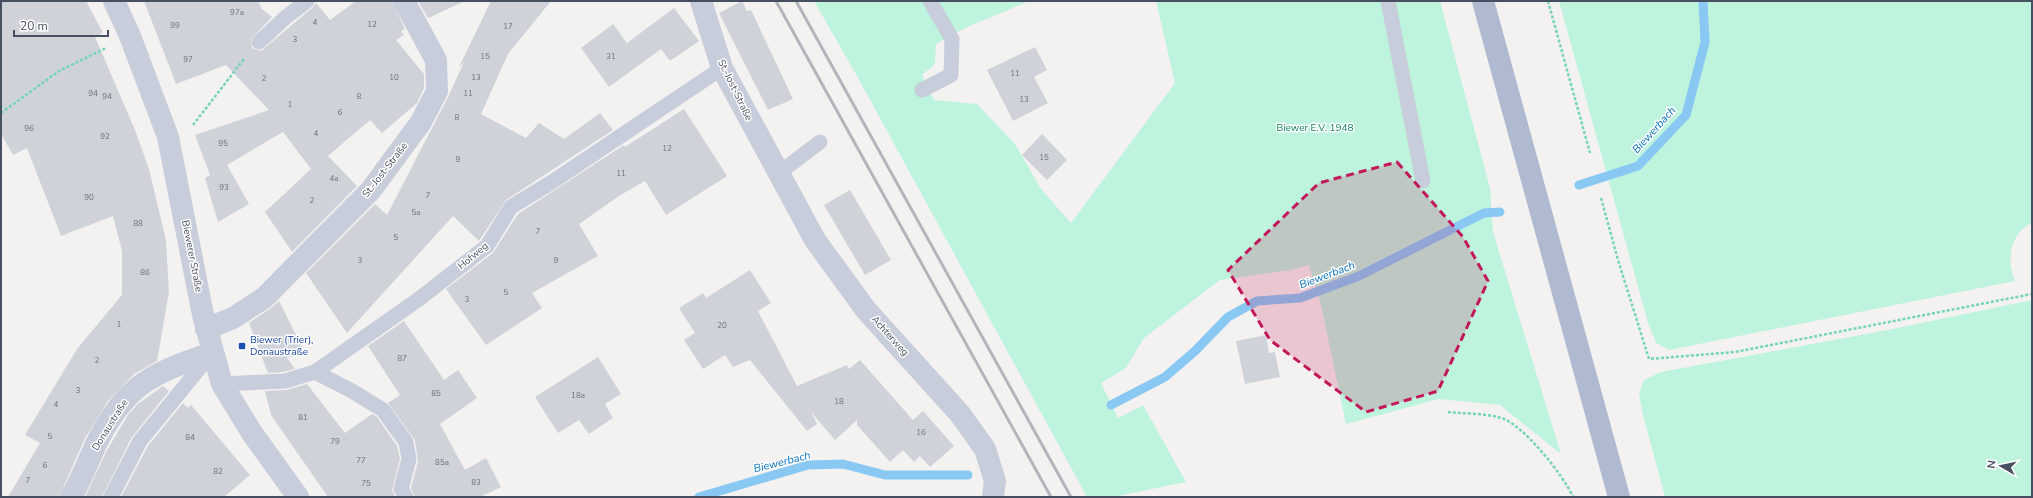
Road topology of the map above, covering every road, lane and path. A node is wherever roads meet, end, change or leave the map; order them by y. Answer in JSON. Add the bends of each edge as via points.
{"nodes":[{"id":1,"x":114,"y":1,"type":"edge"},
{"id":2,"x":306,"y":1,"type":"edge"},
{"id":3,"x":404,"y":1,"type":"edge"},
{"id":4,"x":700,"y":1,"type":"edge"},
{"id":5,"x":930,"y":1,"type":"edge"},
{"id":6,"x":1388,"y":1,"type":"edge"},
{"id":7,"x":1483,"y":1,"type":"edge"},
{"id":8,"x":1548,"y":1,"type":"edge"},
{"id":9,"x":130,"y":36,"type":"junction"},
{"id":10,"x":259,"y":42,"type":"joint"},
{"id":11,"x":722,"y":68,"type":"junction"},
{"id":12,"x":922,"y":90,"type":"dead end"},
{"id":13,"x":1,"y":113,"type":"edge"},
{"id":14,"x":168,"y":137,"type":"junction"},
{"id":15,"x":820,"y":142,"type":"dead end"},
{"id":16,"x":1590,"y":153,"type":"dead end"},
{"id":17,"x":779,"y":174,"type":"junction"},
{"id":18,"x":1423,"y":181,"type":"dead end"},
{"id":19,"x":1601,"y":198,"type":"dead end"},
{"id":20,"x":2032,"y":294,"type":"edge"},
{"id":21,"x":206,"y":329,"type":"junction"},
{"id":22,"x":212,"y":353,"type":"junction"},
{"id":23,"x":315,"y":372,"type":"junction"},
{"id":24,"x":222,"y":384,"type":"junction"},
{"id":25,"x":1448,"y":412,"type":"dead end"},
{"id":26,"x":71,"y":497,"type":"edge"},
{"id":27,"x":111,"y":497,"type":"edge"},
{"id":28,"x":298,"y":497,"type":"edge"},
{"id":29,"x":406,"y":497,"type":"edge"},
{"id":30,"x":993,"y":497,"type":"edge"},
{"id":31,"x":1573,"y":497,"type":"edge"},
{"id":32,"x":1619,"y":497,"type":"edge"}],
"edges":[{"from":1,"to":9,"type":"street","name":"Biewerer Straße"},
{"from":2,"to":10,"type":"lane"},
{"from":3,"to":21,"type":"street","name":"St.-Jost-Straße","via":[[436,60],[437,90],[421,122],[372,190],[264,298],[233,318]]},
{"from":4,"to":11,"type":"street","name":"St.-Jost-Straße"},
{"from":5,"to":12,"type":"lane","via":[[952,39],[951,75]]},
{"from":6,"to":18,"type":"lane"},
{"from":7,"to":32,"type":"main road"},
{"from":8,"to":16,"type":"path"},
{"from":9,"to":13,"type":"path","via":[[58,71]]},
{"from":9,"to":14,"type":"street","name":"Biewerer Straße"},
{"from":10,"to":14,"type":"path","via":[[193,125]]},
{"from":11,"to":17,"type":"street","name":"St.-Jost-Straße"},
{"from":11,"to":23,"type":"lane","name":"Hofweg","via":[[511,207],[487,246],[419,299]]},
{"from":14,"to":21,"type":"street","name":"Biewerer Straße"},
{"from":15,"to":17,"type":"lane"},
{"from":17,"to":30,"type":"street","name":"Achterweg","via":[[815,240],[866,310],[960,414],[986,449],[995,481]]},
{"from":19,"to":20,"type":"path","via":[[1650,359],[1735,352]]},
{"from":21,"to":22,"type":"street","name":"Biewerer Straße"},
{"from":22,"to":24,"type":"street","name":"Biewerer Straße"},
{"from":22,"to":26,"type":"street","name":"Donaustraße","via":[[172,366],[146,380],[123,401],[97,443]]},
{"from":22,"to":27,"type":"lane","via":[[140,441]]},
{"from":23,"to":24,"type":"lane","name":"Hofweg","via":[[285,382]]},
{"from":23,"to":29,"type":"lane","via":[[383,410],[406,442],[409,459],[401,489]]},
{"from":24,"to":28,"type":"street","name":"Biewerer Straße","via":[[252,433]]},
{"from":25,"to":31,"type":"path","via":[[1502,418],[1532,439]]}]}
